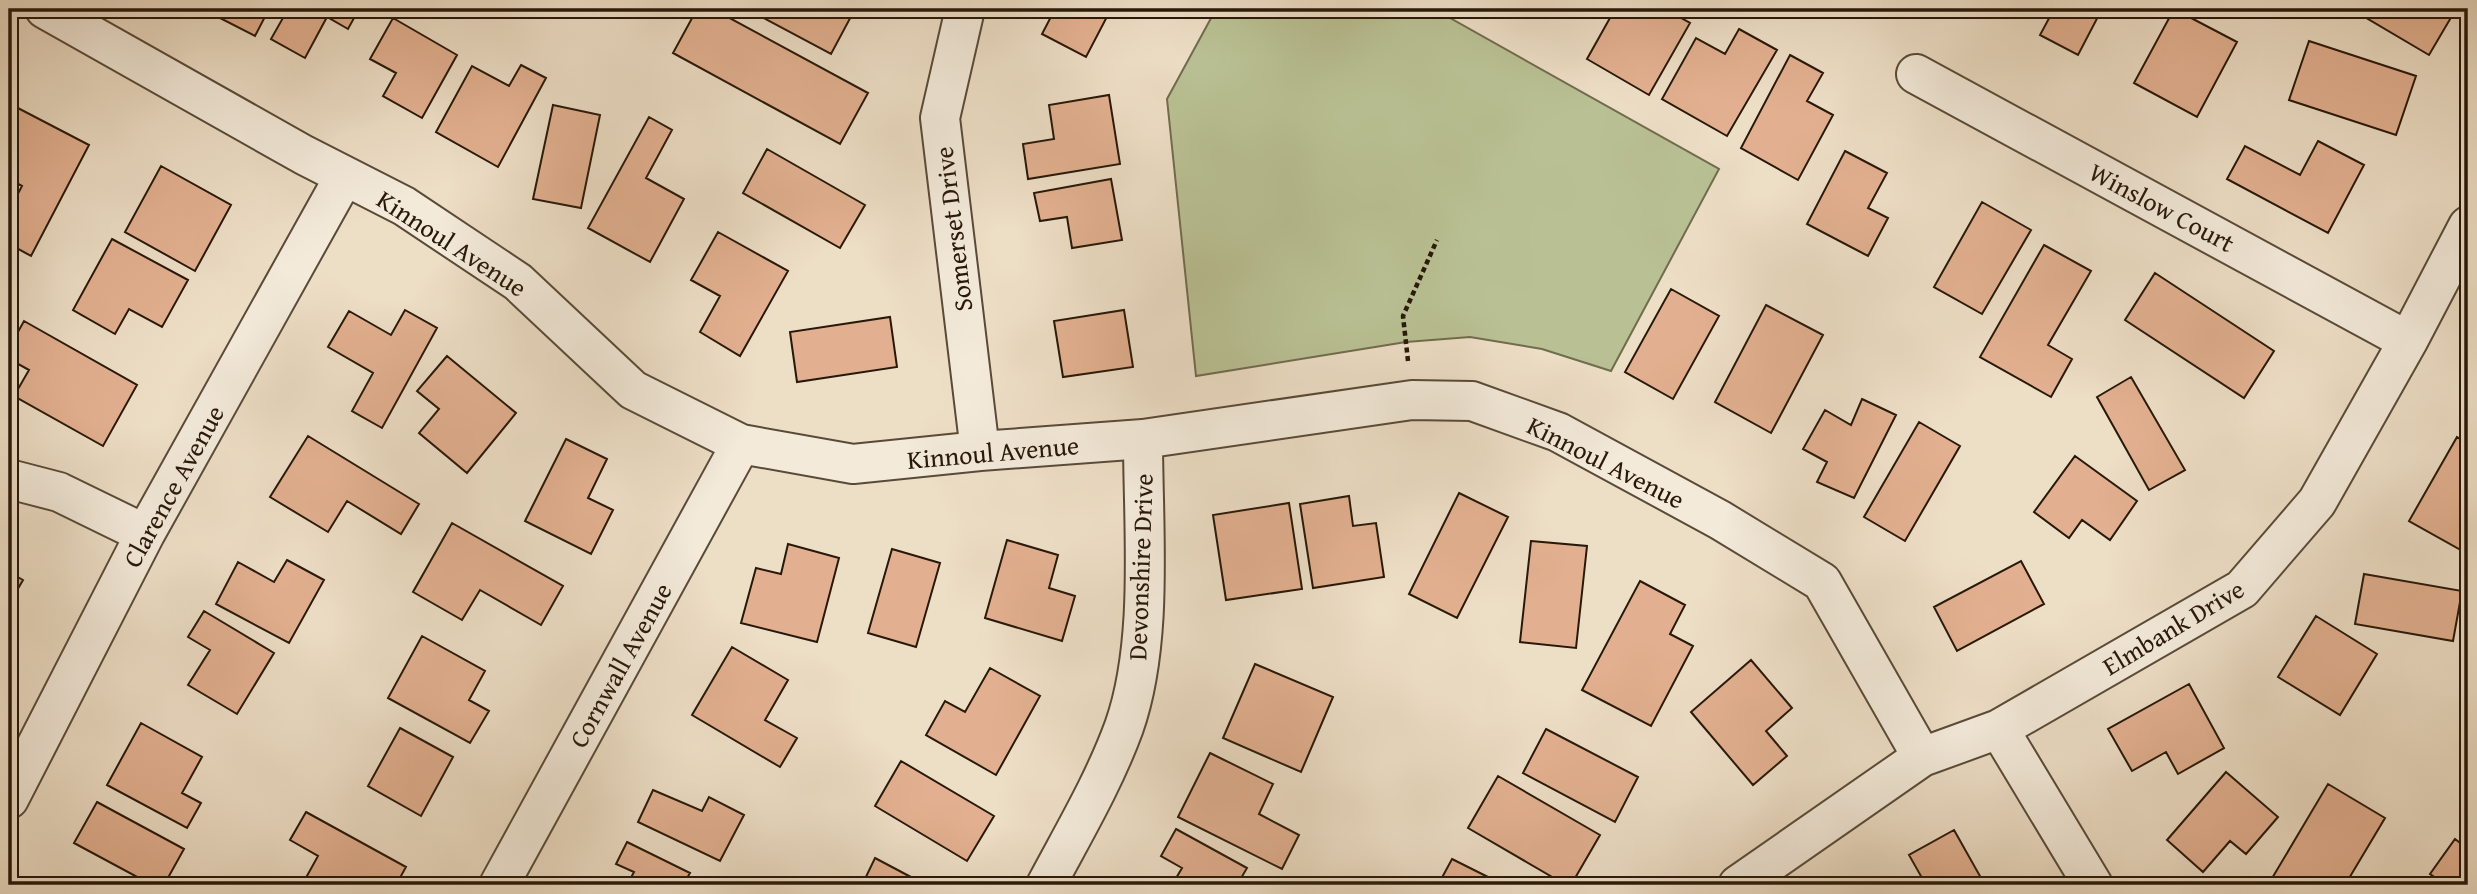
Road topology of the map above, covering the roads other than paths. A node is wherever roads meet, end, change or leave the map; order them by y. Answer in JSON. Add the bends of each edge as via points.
{"nodes":[{"id":1,"x":45,"y":9,"type":"edge"},
{"id":2,"x":965,"y":9,"type":"edge"},
{"id":3,"x":1916,"y":74,"type":"dead end"},
{"id":4,"x":344,"y":177,"type":"junction"},
{"id":5,"x":2468,"y":226,"type":"edge"},
{"id":6,"x":2408,"y":341,"type":"junction"},
{"id":7,"x":1143,"y":439,"type":"junction"},
{"id":8,"x":741,"y":444,"type":"junction"},
{"id":9,"x":980,"y":451,"type":"junction"},
{"id":10,"x":9,"y":479,"type":"edge"},
{"id":11,"x":145,"y":534,"type":"junction"},
{"id":12,"x":1999,"y":729,"type":"junction"},
{"id":13,"x":1922,"y":757,"type":"junction"},
{"id":14,"x":9,"y":799,"type":"edge"},
{"id":15,"x":499,"y":885,"type":"edge"},
{"id":16,"x":1045,"y":885,"type":"edge"},
{"id":17,"x":1738,"y":885,"type":"edge"},
{"id":18,"x":2093,"y":885,"type":"edge"}],
"edges":[{"from":1,"to":4,"type":"street","name":"Kinnoul Avenue"},
{"from":2,"to":9,"type":"street","name":"Somerset Drive","via":[[940,118]]},
{"from":3,"to":6,"type":"street","name":"Winslow Court"},
{"from":4,"to":8,"type":"street","name":"Kinnoul Avenue","via":[[404,206],[518,282],[633,390]]},
{"from":4,"to":11,"type":"street","name":"Clarence Avenue"},
{"from":5,"to":6,"type":"street","name":"Elmbank Drive"},
{"from":6,"to":12,"type":"street","name":"Elmbank Drive","via":[[2317,502],[2242,589]]},
{"from":7,"to":9,"type":"street","name":"Kinnoul Avenue"},
{"from":7,"to":13,"type":"street","name":"Kinnoul Avenue","via":[[1412,400],[1472,401],[1558,432],[1720,520],[1822,582]]},
{"from":7,"to":16,"type":"street","name":"Devonshire Drive","via":[[1138,670],[1110,760]]},
{"from":8,"to":9,"type":"street","name":"Kinnoul Avenue","via":[[853,464]]},
{"from":8,"to":15,"type":"street","name":"Cornwall Avenue"},
{"from":10,"to":11,"type":"street","via":[[59,492]]},
{"from":11,"to":14,"type":"street","name":"Clarence Avenue"},
{"from":12,"to":13,"type":"street","name":"Elmbank Drive"},
{"from":12,"to":18,"type":"street"},
{"from":13,"to":17,"type":"street","name":"Elmbank Drive"}]}
